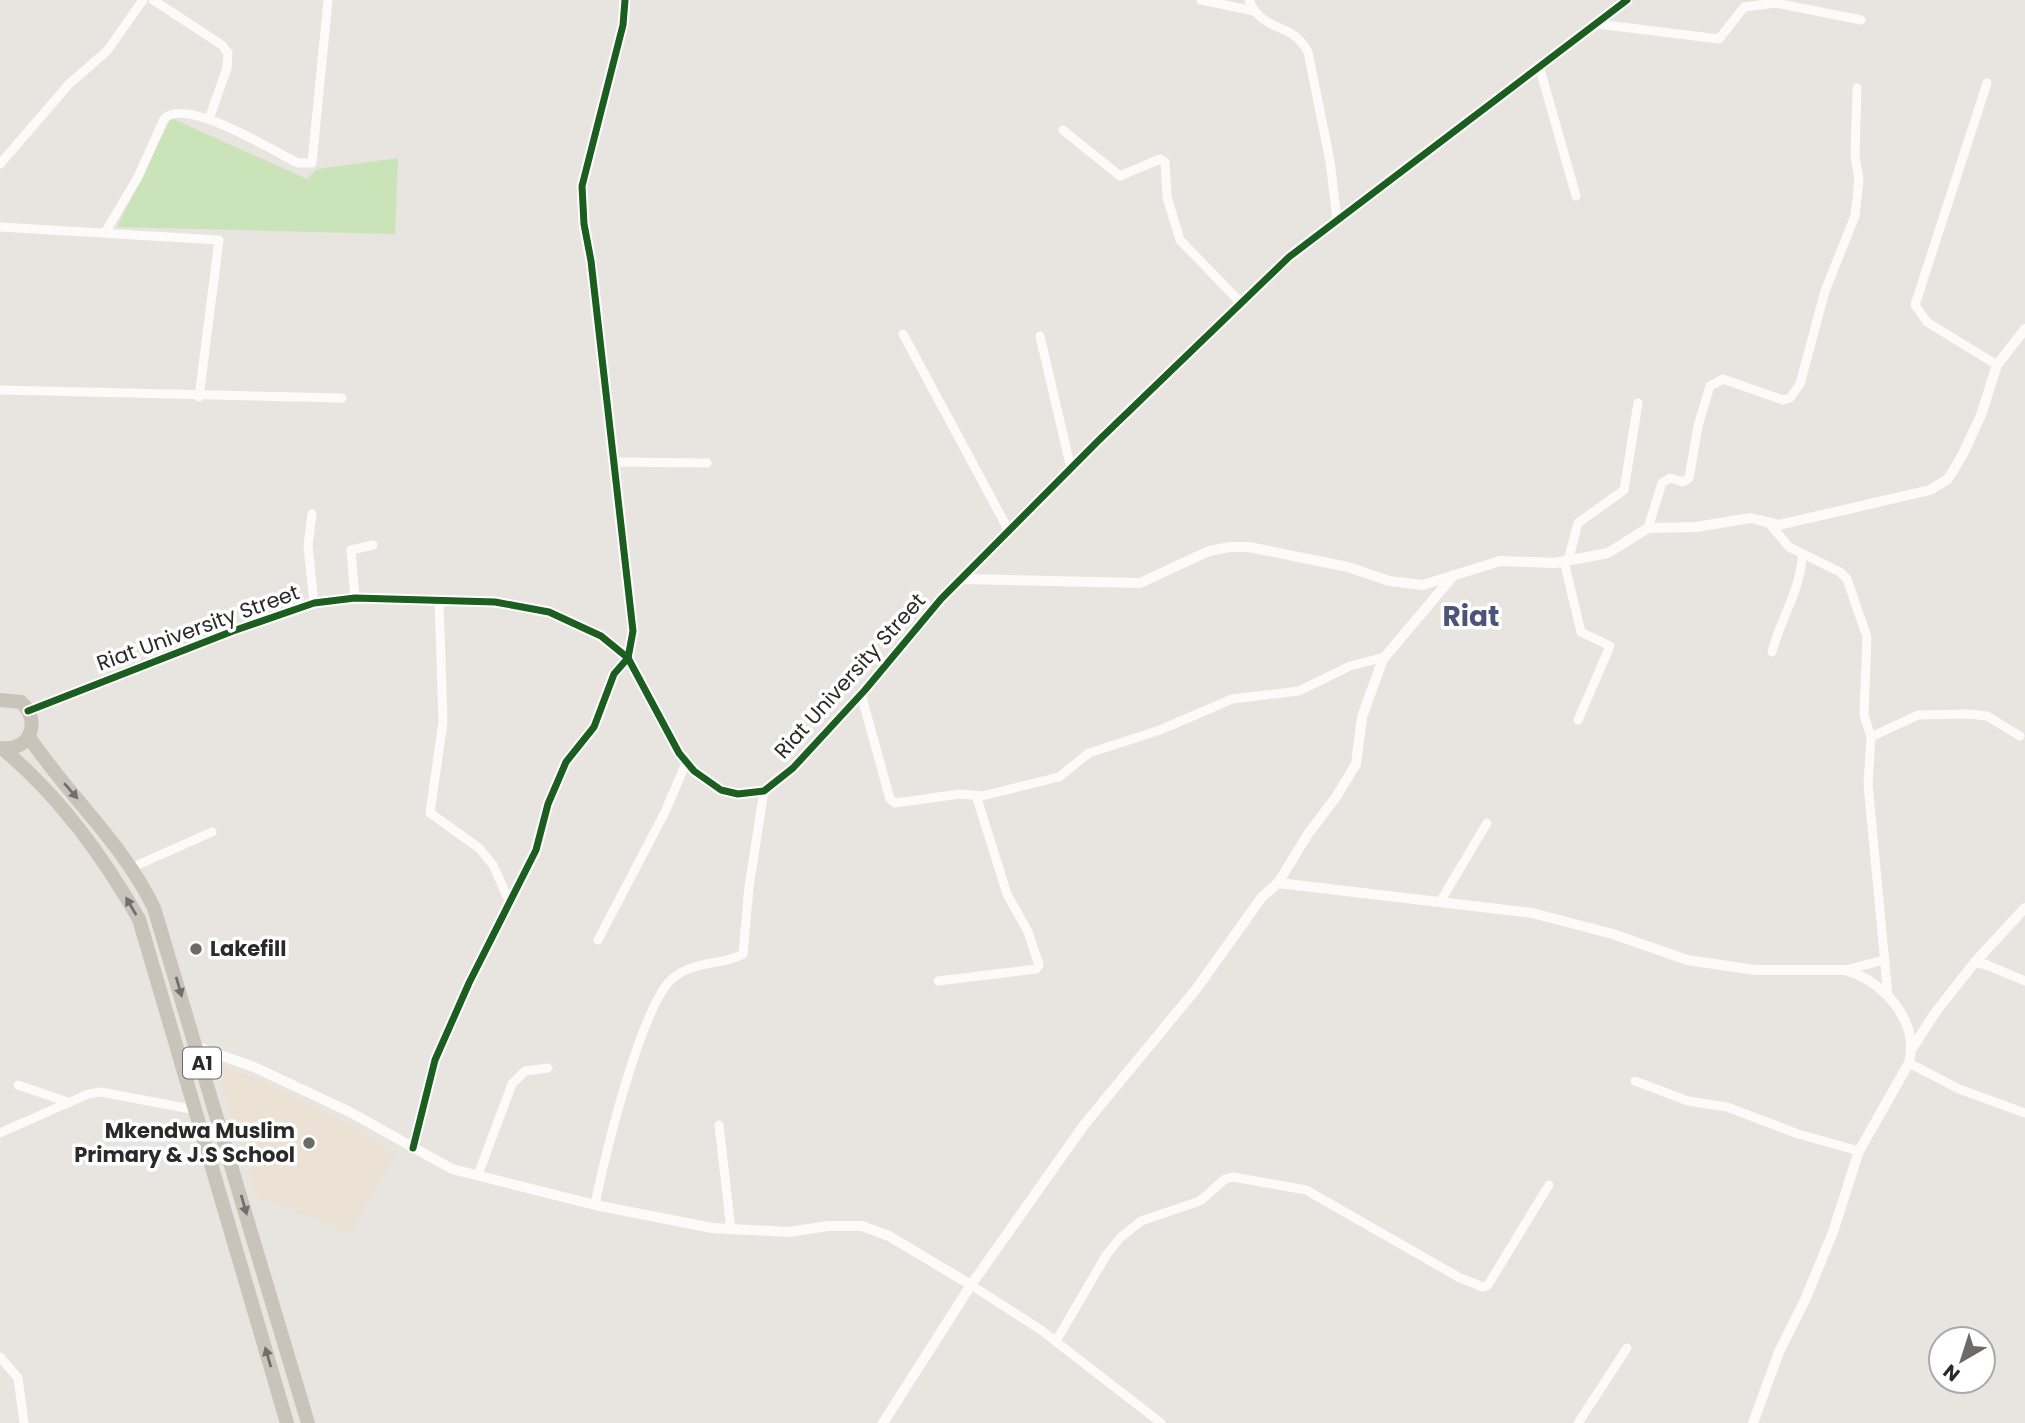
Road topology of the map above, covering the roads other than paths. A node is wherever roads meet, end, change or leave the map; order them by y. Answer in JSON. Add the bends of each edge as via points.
{"nodes":[{"id":1,"x":143,"y":0,"type":"edge"},
{"id":2,"x":152,"y":0,"type":"edge"},
{"id":3,"x":328,"y":0,"type":"edge"},
{"id":4,"x":625,"y":0,"type":"edge"},
{"id":5,"x":1201,"y":0,"type":"edge"},
{"id":6,"x":1250,"y":0,"type":"edge"},
{"id":7,"x":1627,"y":0,"type":"edge"},
{"id":8,"x":1776,"y":2,"type":"edge"},
{"id":9,"x":1254,"y":11,"type":"junction"},
{"id":10,"x":1861,"y":20,"type":"dead end"},
{"id":11,"x":1597,"y":24,"type":"junction"},
{"id":12,"x":1540,"y":69,"type":"junction"},
{"id":13,"x":1987,"y":83,"type":"dead end"},
{"id":14,"x":1857,"y":88,"type":"dead end"},
{"id":15,"x":209,"y":118,"type":"junction"},
{"id":16,"x":1063,"y":130,"type":"dead end"},
{"id":17,"x":0,"y":163,"type":"edge"},
{"id":18,"x":1576,"y":196,"type":"dead end"},
{"id":19,"x":1337,"y":220,"type":"junction"},
{"id":20,"x":0,"y":227,"type":"edge"},
{"id":21,"x":106,"y":232,"type":"junction"},
{"id":22,"x":1240,"y":302,"type":"junction"},
{"id":23,"x":2025,"y":329,"type":"edge"},
{"id":24,"x":903,"y":334,"type":"dead end"},
{"id":25,"x":1040,"y":336,"type":"dead end"},
{"id":26,"x":1997,"y":365,"type":"junction"},
{"id":27,"x":0,"y":390,"type":"edge"},
{"id":28,"x":199,"y":397,"type":"junction"},
{"id":29,"x":342,"y":398,"type":"dead end"},
{"id":30,"x":1638,"y":403,"type":"dead end"},
{"id":31,"x":616,"y":462,"type":"junction"},
{"id":32,"x":707,"y":463,"type":"dead end"},
{"id":33,"x":1070,"y":469,"type":"junction"},
{"id":34,"x":312,"y":514,"type":"dead end"},
{"id":35,"x":1769,"y":523,"type":"junction"},
{"id":36,"x":1648,"y":528,"type":"junction"},
{"id":37,"x":1009,"y":531,"type":"junction"},
{"id":38,"x":373,"y":545,"type":"dead end"},
{"id":39,"x":1802,"y":556,"type":"junction"},
{"id":40,"x":1566,"y":561,"type":"junction"},
{"id":41,"x":1456,"y":573,"type":"junction"},
{"id":42,"x":961,"y":579,"type":"junction"},
{"id":43,"x":355,"y":598,"type":"junction"},
{"id":44,"x":439,"y":600,"type":"junction"},
{"id":45,"x":314,"y":603,"type":"junction"},
{"id":46,"x":1772,"y":652,"type":"dead end"},
{"id":47,"x":1385,"y":657,"type":"junction"},
{"id":48,"x":628,"y":658,"type":"junction"},
{"id":49,"x":861,"y":694,"type":"junction"},
{"id":50,"x":0,"y":700,"type":"edge"},
{"id":51,"x":28,"y":711,"type":"junction"},
{"id":52,"x":1578,"y":720,"type":"dead end"},
{"id":53,"x":2020,"y":736,"type":"dead end"},
{"id":54,"x":29,"y":737,"type":"junction"},
{"id":55,"x":1871,"y":737,"type":"junction"},
{"id":56,"x":2,"y":748,"type":"edge"},
{"id":57,"x":686,"y":763,"type":"junction"},
{"id":58,"x":764,"y":791,"type":"junction"},
{"id":59,"x":976,"y":795,"type":"junction"},
{"id":60,"x":1487,"y":823,"type":"dead end"},
{"id":61,"x":212,"y":832,"type":"dead end"},
{"id":62,"x":133,"y":867,"type":"junction"},
{"id":63,"x":1278,"y":883,"type":"junction"},
{"id":64,"x":1440,"y":902,"type":"junction"},
{"id":65,"x":510,"y":903,"type":"junction"},
{"id":66,"x":2025,"y":908,"type":"edge"},
{"id":67,"x":598,"y":940,"type":"dead end"},
{"id":68,"x":1884,"y":960,"type":"junction"},
{"id":69,"x":1981,"y":964,"type":"junction"},
{"id":70,"x":1845,"y":970,"type":"junction"},
{"id":71,"x":939,"y":981,"type":"dead end"},
{"id":72,"x":2025,"y":981,"type":"edge"},
{"id":73,"x":1888,"y":996,"type":"junction"},
{"id":74,"x":197,"y":1047,"type":"junction"},
{"id":75,"x":1913,"y":1047,"type":"junction"},
{"id":76,"x":1909,"y":1063,"type":"junction"},
{"id":77,"x":548,"y":1068,"type":"dead end"},
{"id":78,"x":1635,"y":1081,"type":"dead end"},
{"id":79,"x":18,"y":1085,"type":"dead end"},
{"id":80,"x":68,"y":1102,"type":"junction"},
{"id":81,"x":196,"y":1110,"type":"junction"},
{"id":82,"x":2025,"y":1113,"type":"edge"},
{"id":83,"x":719,"y":1125,"type":"dead end"},
{"id":84,"x":0,"y":1133,"type":"edge"},
{"id":85,"x":414,"y":1148,"type":"junction"},
{"id":86,"x":1859,"y":1151,"type":"junction"},
{"id":87,"x":478,"y":1175,"type":"junction"},
{"id":88,"x":1549,"y":1185,"type":"dead end"},
{"id":89,"x":595,"y":1205,"type":"junction"},
{"id":90,"x":732,"y":1230,"type":"junction"},
{"id":91,"x":971,"y":1285,"type":"junction"},
{"id":92,"x":1056,"y":1341,"type":"junction"},
{"id":93,"x":1627,"y":1348,"type":"dead end"},
{"id":94,"x":0,"y":1357,"type":"edge"},
{"id":95,"x":24,"y":1423,"type":"edge"},
{"id":96,"x":287,"y":1423,"type":"edge"},
{"id":97,"x":308,"y":1423,"type":"edge"},
{"id":98,"x":883,"y":1423,"type":"edge"},
{"id":99,"x":1161,"y":1423,"type":"edge"},
{"id":100,"x":1578,"y":1423,"type":"edge"},
{"id":101,"x":1753,"y":1423,"type":"edge"}],
"edges":[{"from":1,"to":17,"type":"street","via":[[107,51],[69,84]]},
{"from":2,"to":15,"type":"street","via":[[229,53]]},
{"from":3,"to":15,"type":"street","via":[[311,164],[298,163]]},
{"from":4,"to":31,"type":"street","via":[[582,186]]},
{"from":5,"to":9,"type":"street"},
{"from":6,"to":9,"type":"street"},
{"from":7,"to":11,"type":"street","name":"Riat University Street"},
{"from":8,"to":10,"type":"street"},
{"from":8,"to":11,"type":"street","via":[[1745,7],[1719,39]]},
{"from":9,"to":19,"type":"street","via":[[1267,23],[1299,36],[1308,52]]},
{"from":11,"to":12,"type":"street","name":"Riat University Street"},
{"from":12,"to":18,"type":"street"},
{"from":12,"to":19,"type":"street","name":"Riat University Street"},
{"from":13,"to":26,"type":"street","via":[[1915,305],[1927,322]]},
{"from":14,"to":36,"type":"street","via":[[1855,216],[1825,291],[1800,384],[1783,400],[1723,379],[1710,386],[1689,478],[1662,483]]},
{"from":15,"to":21,"type":"street","via":[[187,112],[167,116]]},
{"from":16,"to":22,"type":"street","via":[[1120,176],[1163,159],[1168,169],[1167,197],[1180,240]]},
{"from":19,"to":22,"type":"street","name":"Riat University Street"},
{"from":20,"to":21,"type":"street"},
{"from":21,"to":28,"type":"street","via":[[219,240]]},
{"from":22,"to":33,"type":"street","name":"Riat University Street"},
{"from":23,"to":26,"type":"street"},
{"from":24,"to":37,"type":"street"},
{"from":25,"to":33,"type":"street"},
{"from":26,"to":35,"type":"street","via":[[1981,415],[1948,479],[1930,490],[1860,503],[1812,519]]},
{"from":27,"to":28,"type":"street"},
{"from":28,"to":29,"type":"street"},
{"from":30,"to":40,"type":"street","via":[[1624,490],[1578,523]]},
{"from":31,"to":32,"type":"street"},
{"from":31,"to":48,"type":"street","via":[[633,617]]},
{"from":33,"to":37,"type":"street","name":"Riat University Street"},
{"from":34,"to":45,"type":"street","via":[[308,546]]},
{"from":35,"to":36,"type":"street","via":[[1738,518],[1696,527]]},
{"from":35,"to":39,"type":"street","via":[[1788,547]]},
{"from":36,"to":40,"type":"street","via":[[1616,551]]},
{"from":37,"to":42,"type":"street","name":"Riat University Street"},
{"from":38,"to":43,"type":"street","via":[[351,550]]},
{"from":39,"to":46,"type":"street","via":[[1798,582]]},
{"from":39,"to":55,"type":"street","via":[[1840,572],[1854,591],[1867,637],[1864,715]]},
{"from":40,"to":41,"type":"street","via":[[1500,561]]},
{"from":40,"to":52,"type":"street","via":[[1582,634],[1610,646]]},
{"from":41,"to":42,"type":"street","via":[[1418,585],[1388,581],[1348,567],[1230,547],[1209,551],[1129,585],[1074,579]]},
{"from":41,"to":47,"type":"street"},
{"from":42,"to":49,"type":"street","name":"Riat University Street"},
{"from":43,"to":44,"type":"street","name":"Riat University Street"},
{"from":43,"to":45,"type":"street","name":"Riat University Street"},
{"from":44,"to":48,"type":"street","name":"Riat University Street","via":[[505,603],[549,612],[590,629]]},
{"from":44,"to":65,"type":"street","via":[[443,722],[429,813],[486,856]]},
{"from":45,"to":51,"type":"street","name":"Riat University Street"},
{"from":47,"to":59,"type":"street","via":[[1350,666],[1299,691],[1232,699],[1160,730],[1089,753],[1059,778]]},
{"from":47,"to":63,"type":"street","via":[[1362,717],[1356,764]]},
{"from":48,"to":57,"type":"street","name":"Riat University Street"},
{"from":48,"to":65,"type":"street","via":[[614,674],[592,731],[566,762],[536,850]]},
{"from":49,"to":58,"type":"street","name":"Riat University Street","via":[[793,768]]},
{"from":49,"to":59,"type":"street","via":[[892,801]]},
{"from":50,"to":51,"type":"highway","via":[[13,699]]},
{"from":51,"to":54,"type":"highway","via":[[32,722]]},
{"from":53,"to":55,"type":"street","via":[[1987,716],[1969,714],[1918,715]]},
{"from":54,"to":56,"type":"highway","number":"A1","via":[[17,747]]},
{"from":54,"to":62,"type":"highway","number":"A1","one_way":true},
{"from":55,"to":68,"type":"street","via":[[1868,785]]},
{"from":81,"to":56,"type":"highway","number":"A1","one_way":true,"via":[[139,919],[97,850],[28,769]]},
{"from":57,"to":58,"type":"street","name":"Riat University Street","via":[[721,790],[738,794]]},
{"from":57,"to":67,"type":"street"},
{"from":58,"to":89,"type":"street","via":[[743,954],[699,965],[667,985],[634,1058]]},
{"from":59,"to":71,"type":"street","via":[[1007,894],[1028,932],[1039,965]]},
{"from":60,"to":64,"type":"street"},
{"from":61,"to":62,"type":"street"},
{"from":62,"to":74,"type":"highway","number":"A1","one_way":true,"via":[[154,908]]},
{"from":63,"to":64,"type":"street"},
{"from":63,"to":91,"type":"street","via":[[1262,897],[1171,1022],[1084,1125]]},
{"from":64,"to":70,"type":"street","via":[[1560,918],[1687,960],[1755,970]]},
{"from":65,"to":85,"type":"street","via":[[435,1060]]},
{"from":66,"to":69,"type":"street"},
{"from":68,"to":70,"type":"street"},
{"from":68,"to":73,"type":"street"},
{"from":69,"to":72,"type":"street"},
{"from":69,"to":75,"type":"street","via":[[1935,1013]]},
{"from":70,"to":73,"type":"street"},
{"from":73,"to":75,"type":"street","via":[[1901,1013]]},
{"from":74,"to":85,"type":"street","via":[[235,1059],[351,1112]]},
{"from":74,"to":97,"type":"highway","number":"A1","one_way":true},
{"from":75,"to":76,"type":"street"},
{"from":76,"to":82,"type":"street","via":[[1959,1089]]},
{"from":76,"to":86,"type":"street"},
{"from":77,"to":87,"type":"street","via":[[525,1071],[512,1084]]},
{"from":78,"to":86,"type":"street"},
{"from":79,"to":80,"type":"street"},
{"from":80,"to":81,"type":"street","via":[[101,1092]]},
{"from":80,"to":84,"type":"street"},
{"from":96,"to":81,"type":"highway","number":"A1","one_way":true},
{"from":83,"to":90,"type":"street"},
{"from":85,"to":87,"type":"street","via":[[452,1169]]},
{"from":86,"to":101,"type":"street","via":[[1833,1233],[1779,1352]]},
{"from":87,"to":89,"type":"street"},
{"from":88,"to":92,"type":"street","via":[[1483,1287],[1306,1190],[1245,1177],[1225,1179],[1200,1201],[1141,1221],[1120,1238]]},
{"from":89,"to":90,"type":"street"},
{"from":90,"to":91,"type":"street","via":[[789,1232],[862,1226],[888,1236]]},
{"from":91,"to":92,"type":"street"},
{"from":91,"to":98,"type":"street"},
{"from":92,"to":99,"type":"street"},
{"from":93,"to":100,"type":"street"},
{"from":94,"to":95,"type":"street","via":[[18,1378]]}]}
